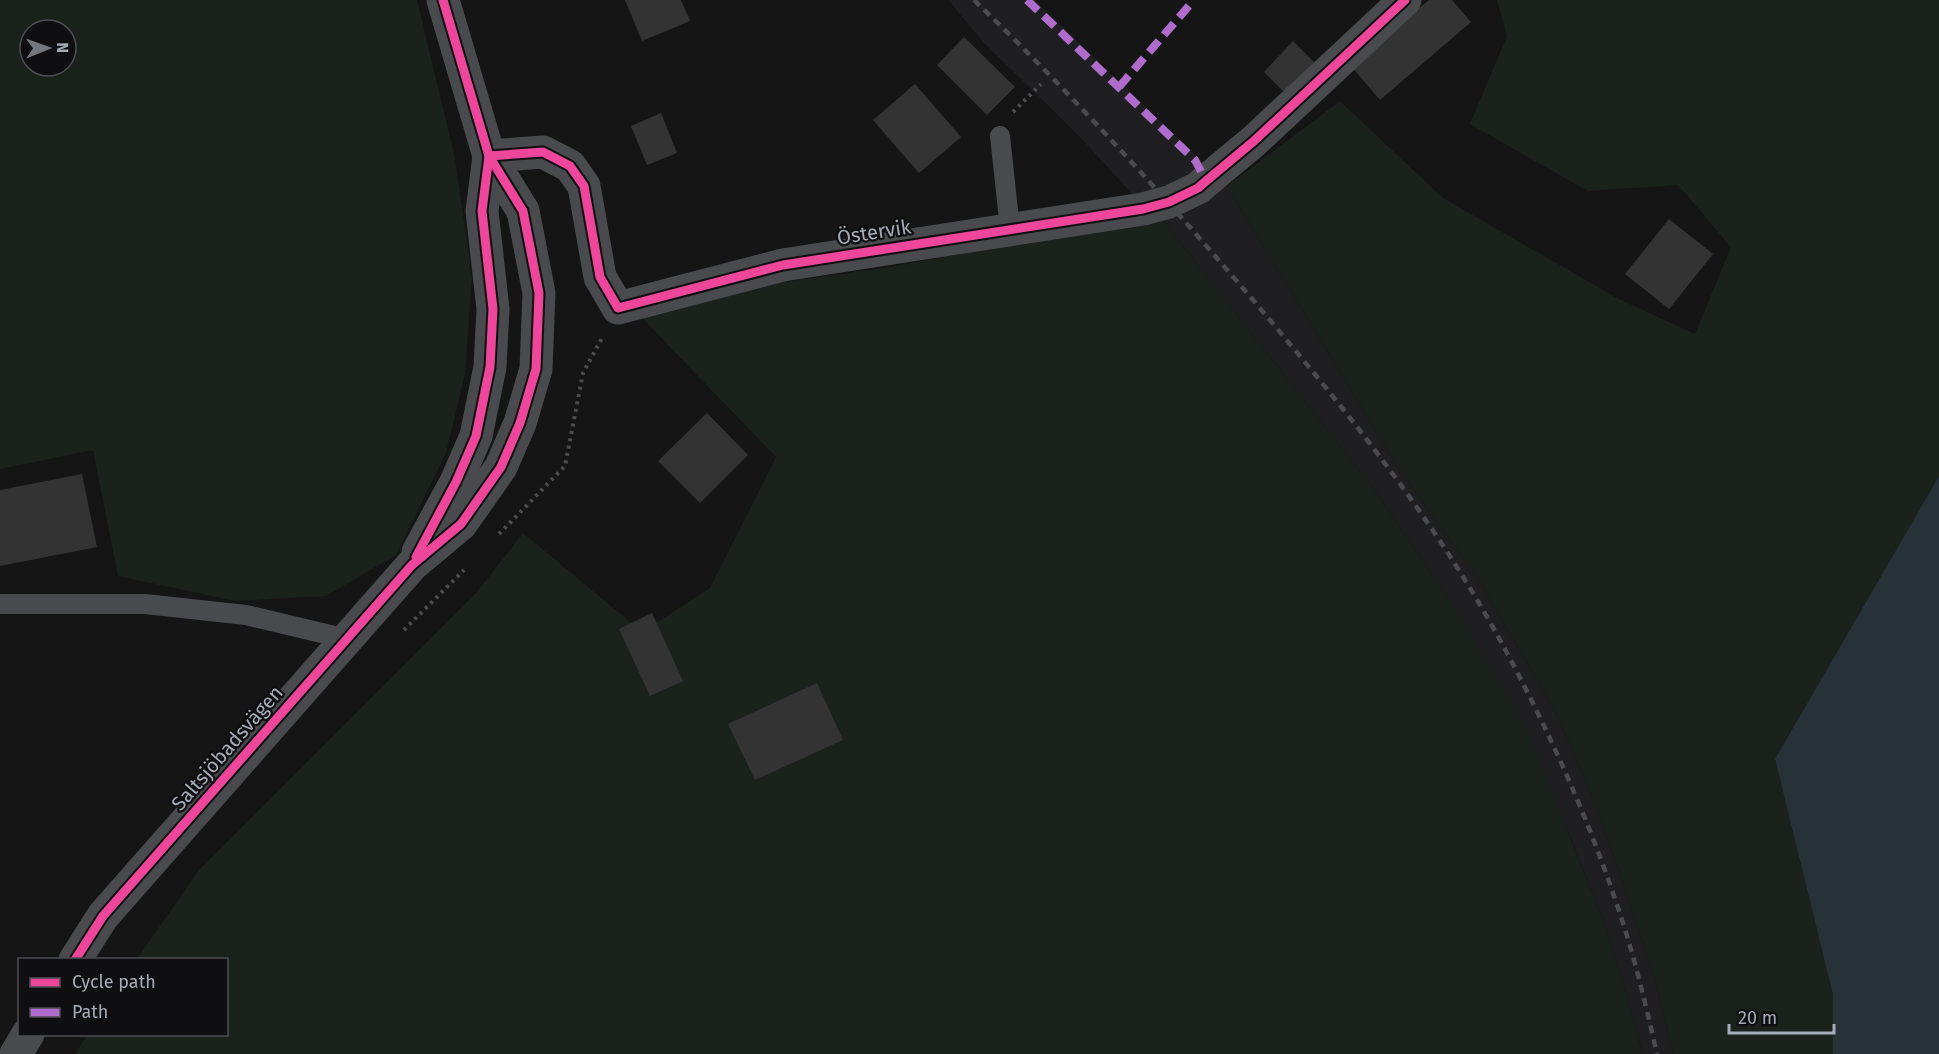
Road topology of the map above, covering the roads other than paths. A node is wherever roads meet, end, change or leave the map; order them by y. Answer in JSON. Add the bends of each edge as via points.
{"nodes":[{"id":1,"x":443,"y":0,"type":"edge"},
{"id":2,"x":1405,"y":0,"type":"edge"},
{"id":3,"x":1000,"y":136,"type":"road end"},
{"id":4,"x":489,"y":156,"type":"junction"},
{"id":5,"x":1010,"y":229,"type":"junction"},
{"id":6,"x":412,"y":565,"type":"junction"},
{"id":7,"x":0,"y":604,"type":"edge"},
{"id":8,"x":347,"y":639,"type":"junction"},
{"id":9,"x":76,"y":958,"type":"edge"},
{"id":10,"x":27,"y":1036,"type":"edge"},
{"id":11,"x":16,"y":1054,"type":"edge"}],
"edges":[{"from":1,"to":4,"type":"street","name":"Saltsjöbadsvägen"},
{"from":2,"to":5,"type":"street","name":"Östervik","via":[[1198,188],[1143,209]]},
{"from":3,"to":5,"type":"lane"},
{"from":4,"to":5,"type":"street","name":"Östervik","via":[[543,152],[570,166],[584,186],[600,277],[618,308],[783,265]]},
{"from":4,"to":6,"type":"street","name":"Saltsjöbadsvägen","via":[[482,211],[493,309],[490,367],[476,436]]},
{"from":4,"to":6,"type":"street","name":"Saltsjöbadsvägen","via":[[524,211],[539,294],[536,369],[520,423],[501,467],[462,524]]},
{"from":6,"to":8,"type":"street","name":"Saltsjöbadsvägen"},
{"from":7,"to":8,"type":"lane","via":[[145,604],[246,615]]},
{"from":8,"to":9,"type":"street","name":"Saltsjöbadsvägen","via":[[103,916]]},
{"from":10,"to":11,"type":"street"}]}
